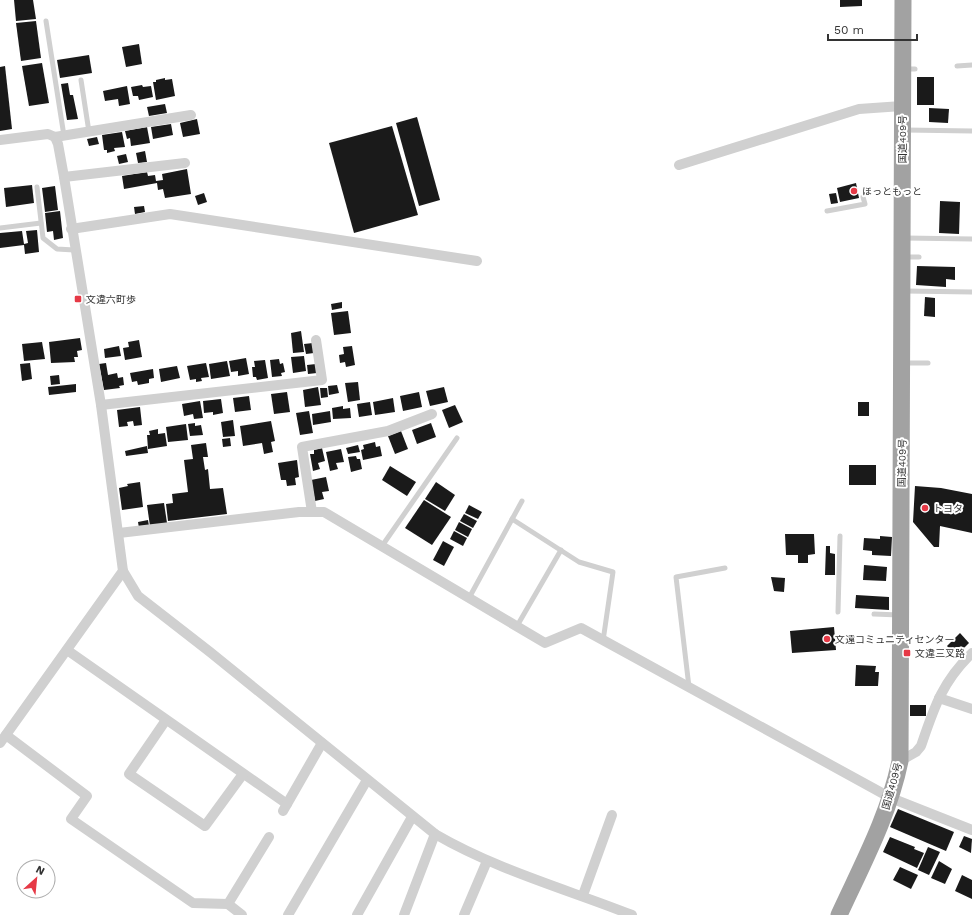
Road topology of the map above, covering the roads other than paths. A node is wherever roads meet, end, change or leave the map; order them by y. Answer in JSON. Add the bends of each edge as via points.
{"nodes":[{"id":1,"x":903,"y":0,"type":"edge"},
{"id":2,"x":46,"y":21,"type":"dead end"},
{"id":3,"x":972,"y":65,"type":"edge"},
{"id":4,"x":958,"y":66,"type":"dead end"},
{"id":5,"x":81,"y":80,"type":"dead end"},
{"id":6,"x":902,"y":106,"type":"junction"},
{"id":7,"x":191,"y":115,"type":"dead end"},
{"id":8,"x":902,"y":130,"type":"junction"},
{"id":9,"x":972,"y":131,"type":"edge"},
{"id":10,"x":89,"y":132,"type":"junction"},
{"id":11,"x":60,"y":137,"type":"junction"},
{"id":12,"x":0,"y":140,"type":"edge"},
{"id":13,"x":185,"y":163,"type":"dead end"},
{"id":14,"x":679,"y":164,"type":"dead end"},
{"id":15,"x":64,"y":177,"type":"junction"},
{"id":16,"x":37,"y":186,"type":"dead end"},
{"id":17,"x":863,"y":196,"type":"dead end"},
{"id":18,"x":827,"y":211,"type":"dead end"},
{"id":19,"x":41,"y":223,"type":"junction"},
{"id":20,"x":0,"y":228,"type":"edge"},
{"id":21,"x":71,"y":229,"type":"junction"},
{"id":22,"x":902,"y":238,"type":"junction"},
{"id":23,"x":972,"y":239,"type":"edge"},
{"id":24,"x":74,"y":250,"type":"junction"},
{"id":25,"x":902,"y":257,"type":"junction"},
{"id":26,"x":919,"y":257,"type":"dead end"},
{"id":27,"x":477,"y":261,"type":"dead end"},
{"id":28,"x":902,"y":291,"type":"junction"},
{"id":29,"x":972,"y":292,"type":"edge"},
{"id":30,"x":316,"y":340,"type":"dead end"},
{"id":31,"x":902,"y":363,"type":"junction"},
{"id":32,"x":928,"y":363,"type":"dead end"},
{"id":33,"x":101,"y":405,"type":"junction"},
{"id":34,"x":432,"y":414,"type":"dead end"},
{"id":35,"x":457,"y":438,"type":"dead end"},
{"id":36,"x":522,"y":501,"type":"dead end"},
{"id":37,"x":312,"y":512,"type":"junction"},
{"id":38,"x":512,"y":519,"type":"junction"},
{"id":39,"x":119,"y":533,"type":"junction"},
{"id":40,"x":840,"y":536,"type":"dead end"},
{"id":41,"x":382,"y":546,"type":"junction"},
{"id":42,"x":561,"y":550,"type":"junction"},
{"id":43,"x":725,"y":568,"type":"dead end"},
{"id":44,"x":123,"y":571,"type":"junction"},
{"id":45,"x":469,"y":598,"type":"junction"},
{"id":46,"x":838,"y":612,"type":"dead end"},
{"id":47,"x":874,"y":614,"type":"dead end"},
{"id":48,"x":901,"y":615,"type":"junction"},
{"id":49,"x":516,"y":626,"type":"junction"},
{"id":50,"x":603,"y":641,"type":"junction"},
{"id":51,"x":67,"y":650,"type":"junction"},
{"id":52,"x":972,"y":653,"type":"edge"},
{"id":53,"x":689,"y":688,"type":"junction"},
{"id":54,"x":939,"y":698,"type":"junction"},
{"id":55,"x":972,"y":709,"type":"edge"},
{"id":56,"x":166,"y":720,"type":"junction"},
{"id":57,"x":6,"y":735,"type":"junction"},
{"id":58,"x":0,"y":743,"type":"edge"},
{"id":59,"x":322,"y":744,"type":"junction"},
{"id":60,"x":900,"y":761,"type":"junction"},
{"id":61,"x":243,"y":774,"type":"junction"},
{"id":62,"x":367,"y":780,"type":"junction"},
{"id":63,"x":891,"y":798,"type":"junction"},
{"id":64,"x":612,"y":815,"type":"dead end"},
{"id":65,"x":412,"y":817,"type":"junction"},
{"id":66,"x":972,"y":830,"type":"edge"},
{"id":67,"x":435,"y":834,"type":"junction"},
{"id":68,"x":269,"y":837,"type":"dead end"},
{"id":69,"x":487,"y":861,"type":"junction"},
{"id":70,"x":583,"y":895,"type":"junction"},
{"id":71,"x":228,"y":904,"type":"junction"},
{"id":72,"x":242,"y":915,"type":"edge"},
{"id":73,"x":288,"y":915,"type":"edge"},
{"id":74,"x":357,"y":915,"type":"edge"},
{"id":75,"x":404,"y":915,"type":"edge"},
{"id":76,"x":464,"y":915,"type":"edge"},
{"id":77,"x":632,"y":915,"type":"edge"},
{"id":78,"x":839,"y":915,"type":"edge"}],
"edges":[{"from":1,"to":6,"type":"highway","name":"国道409号","via":[[909,69]]},
{"from":2,"to":11,"type":"lane"},
{"from":3,"to":4,"type":"lane"},
{"from":5,"to":10,"type":"lane"},
{"from":6,"to":8,"type":"highway","name":"国道409号"},
{"from":6,"to":14,"type":"street","via":[[859,109]]},
{"from":7,"to":10,"type":"street"},
{"from":8,"to":9,"type":"lane"},
{"from":8,"to":22,"type":"highway","name":"国道409号","via":[[905,151],[900,186],[906,218]]},
{"from":10,"to":11,"type":"street"},
{"from":11,"to":12,"type":"street","via":[[48,134]]},
{"from":11,"to":15,"type":"street","via":[[58,144]]},
{"from":13,"to":15,"type":"street"},
{"from":15,"to":21,"type":"street"},
{"from":16,"to":19,"type":"lane"},
{"from":17,"to":18,"type":"lane","via":[[865,204]]},
{"from":19,"to":20,"type":"lane"},
{"from":19,"to":24,"type":"lane","via":[[43,238],[49,245],[57,249]]},
{"from":21,"to":24,"type":"street"},
{"from":21,"to":27,"type":"street","via":[[170,214]]},
{"from":22,"to":23,"type":"lane"},
{"from":22,"to":25,"type":"highway","name":"国道409号"},
{"from":24,"to":33,"type":"street"},
{"from":25,"to":26,"type":"lane"},
{"from":25,"to":28,"type":"highway","name":"国道409号"},
{"from":28,"to":29,"type":"lane"},
{"from":28,"to":31,"type":"highway","name":"国道409号"},
{"from":30,"to":33,"type":"street","via":[[322,380]]},
{"from":31,"to":32,"type":"lane"},
{"from":31,"to":48,"type":"highway","name":"国道409号"},
{"from":33,"to":39,"type":"street"},
{"from":34,"to":37,"type":"street","via":[[388,431],[302,447]]},
{"from":35,"to":41,"type":"lane"},
{"from":36,"to":38,"type":"lane"},
{"from":37,"to":39,"type":"street"},
{"from":37,"to":41,"type":"street","via":[[324,512]]},
{"from":38,"to":42,"type":"lane"},
{"from":38,"to":45,"type":"lane"},
{"from":39,"to":44,"type":"street"},
{"from":40,"to":46,"type":"lane"},
{"from":41,"to":45,"type":"street"},
{"from":42,"to":49,"type":"lane"},
{"from":42,"to":50,"type":"lane","via":[[579,562],[613,572]]},
{"from":43,"to":53,"type":"lane","via":[[676,577]]},
{"from":44,"to":51,"type":"street"},
{"from":44,"to":59,"type":"street","via":[[138,596]]},
{"from":45,"to":49,"type":"street"},
{"from":47,"to":48,"type":"lane"},
{"from":48,"to":60,"type":"highway","name":"国道409号"},
{"from":49,"to":50,"type":"street","via":[[545,643],[580,628]]},
{"from":50,"to":53,"type":"street"},
{"from":51,"to":56,"type":"street"},
{"from":51,"to":57,"type":"street"},
{"from":52,"to":54,"type":"street","via":[[956,669]]},
{"from":53,"to":63,"type":"street"},
{"from":54,"to":55,"type":"street"},
{"from":54,"to":60,"type":"street","via":[[921,746]]},
{"from":56,"to":61,"type":"street"},
{"from":56,"to":61,"type":"street","via":[[129,774],[205,826]]},
{"from":57,"to":58,"type":"street"},
{"from":57,"to":71,"type":"street","via":[[87,796],[71,819],[194,903]]},
{"from":59,"to":61,"type":"street","via":[[285,807]]},
{"from":59,"to":62,"type":"street"},
{"from":60,"to":63,"type":"highway","name":"国道409号"},
{"from":62,"to":65,"type":"street"},
{"from":62,"to":73,"type":"street"},
{"from":63,"to":66,"type":"street"},
{"from":63,"to":78,"type":"highway","name":"国道409号"},
{"from":64,"to":70,"type":"street"},
{"from":65,"to":67,"type":"street"},
{"from":65,"to":74,"type":"street"},
{"from":67,"to":69,"type":"street"},
{"from":67,"to":75,"type":"street"},
{"from":68,"to":71,"type":"street"},
{"from":69,"to":70,"type":"street"},
{"from":69,"to":76,"type":"street"},
{"from":70,"to":77,"type":"street"},
{"from":71,"to":72,"type":"street"}]}
